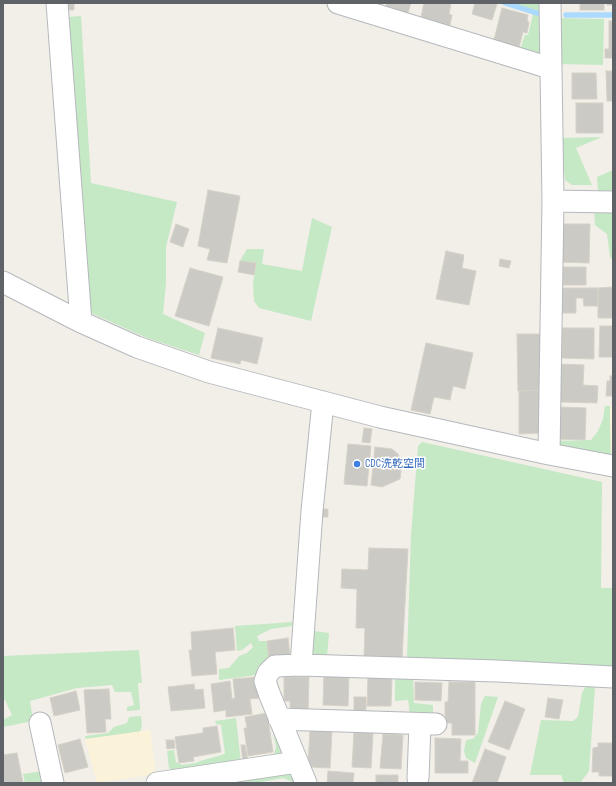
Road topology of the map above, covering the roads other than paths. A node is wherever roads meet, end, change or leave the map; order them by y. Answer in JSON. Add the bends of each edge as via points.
{"nodes":[{"id":1,"x":57,"y":3,"type":"edge"},
{"id":2,"x":338,"y":3,"type":"edge"},
{"id":3,"x":550,"y":3,"type":"edge"},
{"id":4,"x":550,"y":68,"type":"junction"},
{"id":5,"x":553,"y":201,"type":"junction"},
{"id":6,"x":613,"y":202,"type":"edge"},
{"id":7,"x":3,"y":282,"type":"edge"},
{"id":8,"x":81,"y":322,"type":"junction"},
{"id":9,"x":323,"y":402,"type":"junction"},
{"id":10,"x":549,"y":454,"type":"junction"},
{"id":11,"x":613,"y":466,"type":"edge"},
{"id":12,"x":301,"y":665,"type":"junction"},
{"id":13,"x":613,"y":677,"type":"edge"},
{"id":14,"x":280,"y":719,"type":"junction"},
{"id":15,"x":40,"y":723,"type":"dead end"},
{"id":16,"x":297,"y":762,"type":"junction"},
{"id":17,"x":418,"y":778,"type":"dead end"},
{"id":18,"x":53,"y":783,"type":"edge"},
{"id":19,"x":157,"y":783,"type":"edge"},
{"id":20,"x":306,"y":783,"type":"edge"}],
"edges":[{"from":1,"to":8,"type":"street"},
{"from":2,"to":4,"type":"street"},
{"from":3,"to":4,"type":"street"},
{"from":4,"to":5,"type":"street"},
{"from":5,"to":6,"type":"street"},
{"from":5,"to":10,"type":"street"},
{"from":7,"to":8,"type":"street"},
{"from":8,"to":9,"type":"street","via":[[137,347],[209,372]]},
{"from":9,"to":10,"type":"street"},
{"from":9,"to":12,"type":"street"},
{"from":10,"to":11,"type":"street"},
{"from":12,"to":13,"type":"street"},
{"from":12,"to":14,"type":"street","via":[[275,666],[265,681]]},
{"from":14,"to":16,"type":"street"},
{"from":14,"to":17,"type":"street","via":[[428,724]]},
{"from":15,"to":18,"type":"street"},
{"from":16,"to":19,"type":"street"},
{"from":16,"to":20,"type":"street"}]}
